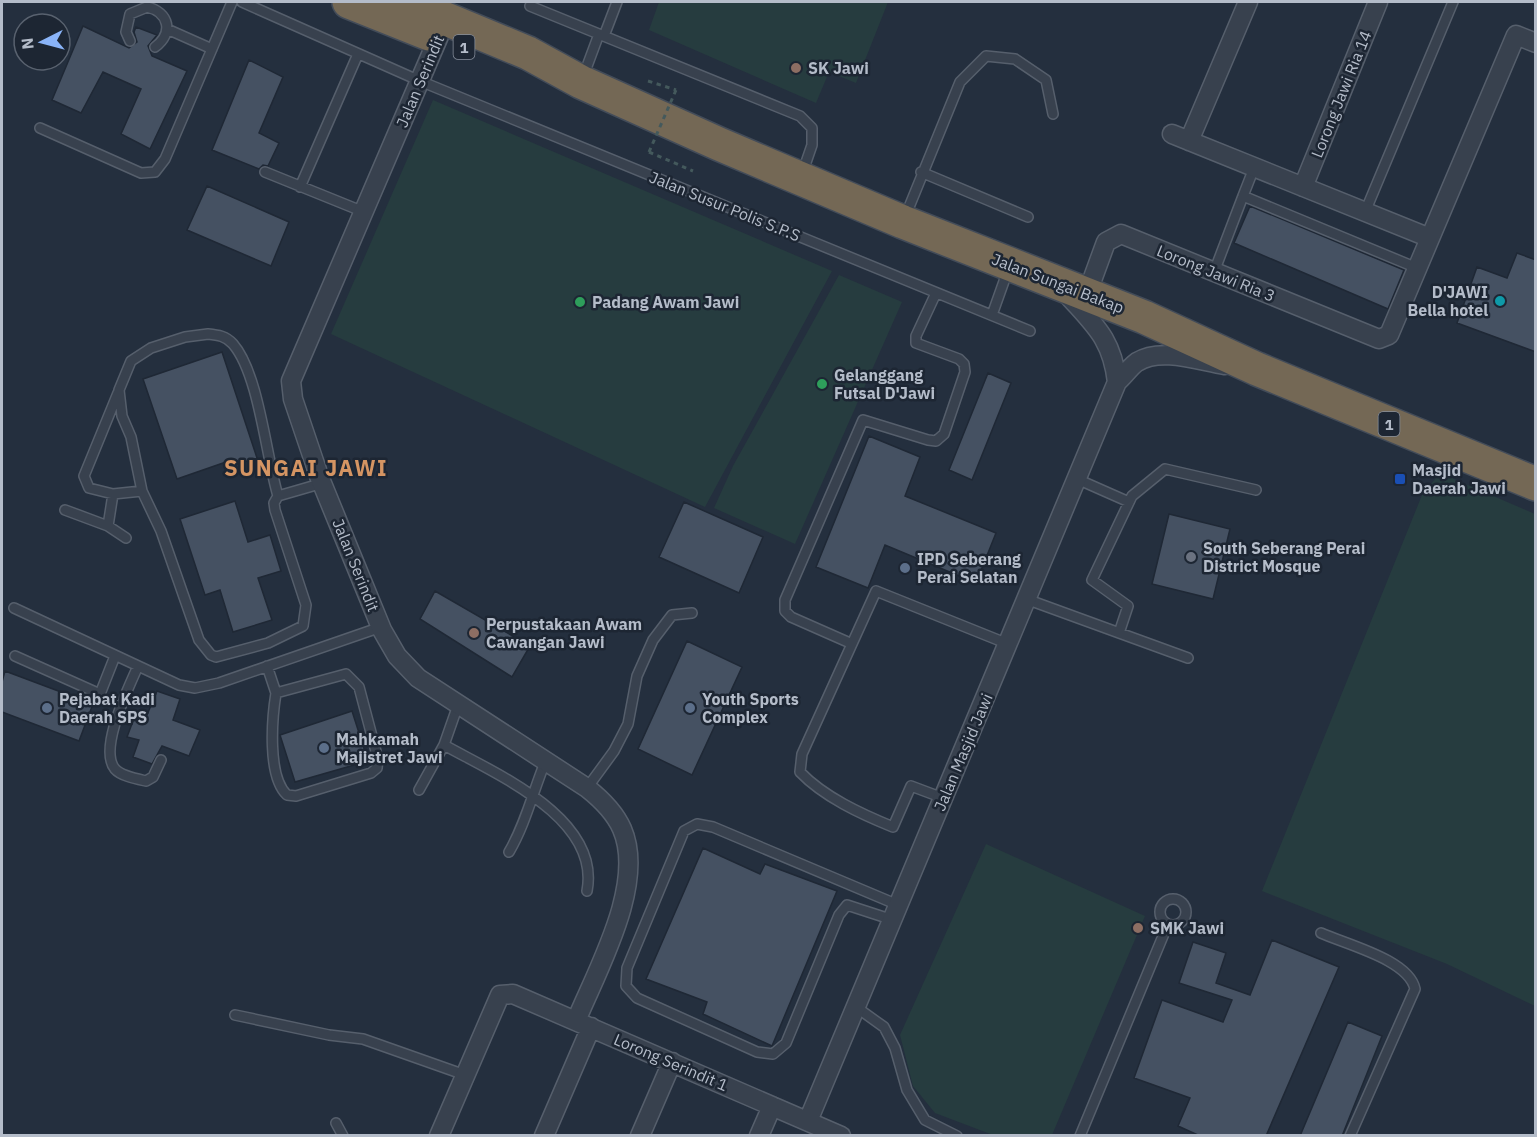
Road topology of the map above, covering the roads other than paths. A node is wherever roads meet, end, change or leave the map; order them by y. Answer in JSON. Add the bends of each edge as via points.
{"nodes":[{"id":1,"x":232,"y":2,"type":"edge"},
{"id":2,"x":242,"y":2,"type":"edge"},
{"id":3,"x":349,"y":2,"type":"edge"},
{"id":4,"x":405,"y":2,"type":"edge"},
{"id":5,"x":617,"y":2,"type":"edge"},
{"id":6,"x":1248,"y":2,"type":"edge"},
{"id":7,"x":1378,"y":2,"type":"edge"},
{"id":8,"x":1453,"y":2,"type":"edge"},
{"id":9,"x":158,"y":5,"type":"edge"},
{"id":10,"x":530,"y":6,"type":"dead end"},
{"id":11,"x":443,"y":20,"type":"edge"},
{"id":12,"x":167,"y":29,"type":"junction"},
{"id":13,"x":602,"y":35,"type":"junction"},
{"id":14,"x":130,"y":41,"type":"dead end"},
{"id":15,"x":1536,"y":43,"type":"edge"},
{"id":16,"x":155,"y":47,"type":"dead end"},
{"id":17,"x":212,"y":49,"type":"junction"},
{"id":18,"x":358,"y":54,"type":"junction"},
{"id":19,"x":420,"y":81,"type":"junction"},
{"id":20,"x":581,"y":82,"type":"junction"},
{"id":21,"x":1053,"y":114,"type":"dead end"},
{"id":22,"x":40,"y":128,"type":"dead end"},
{"id":23,"x":1172,"y":134,"type":"dead end"},
{"id":24,"x":1189,"y":141,"type":"junction"},
{"id":25,"x":1254,"y":168,"type":"junction"},
{"id":26,"x":265,"y":172,"type":"dead end"},
{"id":27,"x":921,"y":172,"type":"junction"},
{"id":28,"x":800,"y":179,"type":"junction"},
{"id":29,"x":1303,"y":186,"type":"junction"},
{"id":30,"x":300,"y":187,"type":"junction"},
{"id":31,"x":1243,"y":196,"type":"junction"},
{"id":32,"x":364,"y":212,"type":"junction"},
{"id":33,"x":1365,"y":212,"type":"junction"},
{"id":34,"x":1028,"y":217,"type":"dead end"},
{"id":35,"x":903,"y":222,"type":"junction"},
{"id":36,"x":1430,"y":237,"type":"junction"},
{"id":37,"x":1010,"y":265,"type":"junction"},
{"id":38,"x":1417,"y":268,"type":"junction"},
{"id":39,"x":1214,"y":272,"type":"junction"},
{"id":40,"x":1072,"y":289,"type":"junction"},
{"id":41,"x":936,"y":293,"type":"junction"},
{"id":42,"x":992,"y":315,"type":"junction"},
{"id":43,"x":1030,"y":331,"type":"dead end"},
{"id":44,"x":1257,"y":369,"type":"junction"},
{"id":45,"x":1117,"y":382,"type":"junction"},
{"id":46,"x":119,"y":390,"type":"junction"},
{"id":47,"x":1077,"y":479,"type":"junction"},
{"id":48,"x":322,"y":483,"type":"junction"},
{"id":49,"x":1536,"y":484,"type":"edge"},
{"id":50,"x":1256,"y":490,"type":"dead end"},
{"id":51,"x":142,"y":491,"type":"junction"},
{"id":52,"x":113,"y":494,"type":"junction"},
{"id":53,"x":278,"y":496,"type":"junction"},
{"id":54,"x":1129,"y":502,"type":"junction"},
{"id":55,"x":65,"y":510,"type":"dead end"},
{"id":56,"x":108,"y":526,"type":"junction"},
{"id":57,"x":126,"y":538,"type":"dead end"},
{"id":58,"x":1026,"y":599,"type":"junction"},
{"id":59,"x":14,"y":608,"type":"dead end"},
{"id":60,"x":692,"y":613,"type":"dead end"},
{"id":61,"x":381,"y":627,"type":"junction"},
{"id":62,"x":1119,"y":633,"type":"junction"},
{"id":63,"x":850,"y":643,"type":"junction"},
{"id":64,"x":1008,"y":644,"type":"junction"},
{"id":65,"x":15,"y":656,"type":"dead end"},
{"id":66,"x":115,"y":656,"type":"junction"},
{"id":67,"x":1188,"y":658,"type":"dead end"},
{"id":68,"x":138,"y":666,"type":"junction"},
{"id":69,"x":267,"y":666,"type":"junction"},
{"id":70,"x":276,"y":693,"type":"junction"},
{"id":71,"x":458,"y":705,"type":"junction"},
{"id":72,"x":444,"y":745,"type":"junction"},
{"id":73,"x":161,"y":760,"type":"dead end"},
{"id":74,"x":546,"y":760,"type":"junction"},
{"id":75,"x":588,"y":788,"type":"junction"},
{"id":76,"x":419,"y":790,"type":"dead end"},
{"id":77,"x":532,"y":794,"type":"junction"},
{"id":78,"x":943,"y":798,"type":"junction"},
{"id":79,"x":509,"y":852,"type":"dead end"},
{"id":80,"x":587,"y":891,"type":"dead end"},
{"id":81,"x":896,"y":912,"type":"junction"},
{"id":82,"x":1168,"y":924,"type":"dead end"},
{"id":83,"x":1321,"y":933,"type":"dead end"},
{"id":84,"x":856,"y":1007,"type":"junction"},
{"id":85,"x":235,"y":1015,"type":"dead end"},
{"id":86,"x":584,"y":1024,"type":"junction"},
{"id":87,"x":672,"y":1062,"type":"junction"},
{"id":88,"x":465,"y":1075,"type":"junction"},
{"id":89,"x":772,"y":1106,"type":"junction"},
{"id":90,"x":808,"y":1121,"type":"junction"},
{"id":91,"x":336,"y":1123,"type":"dead end"},
{"id":92,"x":343,"y":1136,"type":"edge"},
{"id":93,"x":439,"y":1136,"type":"edge"},
{"id":94,"x":544,"y":1136,"type":"edge"},
{"id":95,"x":640,"y":1136,"type":"edge"},
{"id":96,"x":759,"y":1136,"type":"edge"},
{"id":97,"x":841,"y":1136,"type":"edge"},
{"id":98,"x":957,"y":1136,"type":"edge"},
{"id":99,"x":1080,"y":1136,"type":"edge"},
{"id":100,"x":1350,"y":1136,"type":"edge"}],
"edges":[{"from":1,"to":17,"type":"lane"},
{"from":2,"to":18,"type":"lane","name":"Jalan Susur Polis S.P.S"},
{"from":3,"to":11,"type":"highway","name":"Jalan Sungai Bakap","number":"1"},
{"from":4,"to":11,"type":"highway","name":"Jalan Sungai Bakap","number":"1"},
{"from":5,"to":13,"type":"lane"},
{"from":6,"to":24,"type":"street"},
{"from":7,"to":29,"type":"street","name":"Lorong Jawi Ria 14"},
{"from":8,"to":33,"type":"lane"},
{"from":9,"to":12,"type":"lane"},
{"from":9,"to":14,"type":"lane","via":[[130,14],[126,32]]},
{"from":10,"to":13,"type":"lane"},
{"from":11,"to":19,"type":"street","name":"Jalan Serindit"},
{"from":11,"to":20,"type":"highway","name":"Jalan Sungai Bakap","number":"1","via":[[560,81]]},
{"from":11,"to":20,"type":"highway","name":"Jalan Sungai Bakap","number":"1","via":[[510,38],[528,53]]},
{"from":12,"to":16,"type":"lane","via":[[163,41]]},
{"from":12,"to":17,"type":"lane"},
{"from":13,"to":20,"type":"lane"},
{"from":13,"to":28,"type":"lane","via":[[800,116],[812,128],[812,145]]},
{"from":15,"to":36,"type":"street","via":[[1516,35]]},
{"from":17,"to":22,"type":"lane","via":[[165,159],[155,172],[141,173]]},
{"from":18,"to":19,"type":"lane","name":"Jalan Susur Polis S.P.S"},
{"from":18,"to":30,"type":"lane"},
{"from":19,"to":32,"type":"street","name":"Jalan Serindit"},
{"from":19,"to":41,"type":"lane","name":"Jalan Susur Polis S.P.S"},
{"from":20,"to":28,"type":"highway","name":"Jalan Sungai Bakap","number":"1"},
{"from":21,"to":27,"type":"lane","via":[[1046,80],[1015,59],[986,56],[960,82]]},
{"from":23,"to":24,"type":"street"},
{"from":24,"to":25,"type":"street"},
{"from":25,"to":29,"type":"street"},
{"from":25,"to":31,"type":"lane"},
{"from":26,"to":30,"type":"lane"},
{"from":27,"to":34,"type":"lane"},
{"from":27,"to":35,"type":"lane"},
{"from":28,"to":35,"type":"highway","name":"Jalan Sungai Bakap","number":"1"},
{"from":29,"to":33,"type":"street"},
{"from":30,"to":32,"type":"lane"},
{"from":31,"to":38,"type":"lane"},
{"from":31,"to":39,"type":"lane"},
{"from":32,"to":48,"type":"street","name":"Jalan Serindit","via":[[291,381],[293,399]]},
{"from":33,"to":36,"type":"street"},
{"from":35,"to":37,"type":"highway","name":"Jalan Sungai Bakap","number":"1"},
{"from":36,"to":38,"type":"street"},
{"from":37,"to":40,"type":"highway","name":"Jalan Sungai Bakap","number":"1"},
{"from":37,"to":42,"type":"lane"},
{"from":38,"to":39,"type":"street","name":"Lorong Jawi Ria 3","via":[[1389,335],[1379,339]]},
{"from":39,"to":40,"type":"street","name":"Lorong Jawi Ria 3","via":[[1121,234],[1106,242]]},
{"from":40,"to":44,"type":"highway","name":"Jalan Sungai Bakap","number":"1"},
{"from":40,"to":45,"type":"street","via":[[1107,340]]},
{"from":41,"to":42,"type":"lane","name":"Jalan Susur Polis S.P.S"},
{"from":41,"to":63,"type":"lane","via":[[916,343],[959,359],[965,372],[944,434],[936,441],[928,440],[863,420],[785,600],[785,611],[790,617]]},
{"from":42,"to":43,"type":"lane","name":"Jalan Susur Polis S.P.S"},
{"from":44,"to":45,"type":"street","name":"Jalan Masjid Jawi","via":[[1149,357],[1136,363]]},
{"from":44,"to":49,"type":"highway","name":"Jalan Sungai Bakap","number":"1"},
{"from":45,"to":47,"type":"street","name":"Jalan Masjid Jawi"},
{"from":46,"to":51,"type":"lane"},
{"from":46,"to":52,"type":"lane","via":[[84,476],[89,488]]},
{"from":46,"to":53,"type":"lane","via":[[131,361],[151,348],[185,337],[223,336],[241,358],[255,395]]},
{"from":47,"to":54,"type":"lane"},
{"from":47,"to":58,"type":"street","name":"Jalan Masjid Jawi"},
{"from":48,"to":53,"type":"lane"},
{"from":48,"to":61,"type":"street","name":"Jalan Serindit"},
{"from":50,"to":54,"type":"lane","via":[[1165,469]]},
{"from":51,"to":52,"type":"lane"},
{"from":51,"to":53,"type":"lane","via":[[161,531],[200,640],[216,657],[267,643],[303,626],[306,606],[275,510]]},
{"from":52,"to":56,"type":"lane"},
{"from":54,"to":62,"type":"lane","via":[[1092,580],[1128,606]]},
{"from":55,"to":56,"type":"lane"},
{"from":56,"to":57,"type":"lane"},
{"from":58,"to":62,"type":"lane"},
{"from":58,"to":64,"type":"street","name":"Jalan Masjid Jawi"},
{"from":59,"to":66,"type":"lane"},
{"from":60,"to":75,"type":"lane","via":[[672,615],[653,640],[637,676],[628,724]]},
{"from":61,"to":69,"type":"lane"},
{"from":61,"to":71,"type":"street","name":"Jalan Serindit","via":[[397,656],[418,678]]},
{"from":62,"to":67,"type":"lane"},
{"from":63,"to":64,"type":"lane","via":[[876,591]]},
{"from":63,"to":78,"type":"lane","via":[[802,754],[800,772],[866,816],[892,827],[911,786]]},
{"from":64,"to":78,"type":"street","name":"Jalan Masjid Jawi"},
{"from":65,"to":66,"type":"lane","via":[[100,694]]},
{"from":66,"to":68,"type":"lane"},
{"from":68,"to":69,"type":"lane","via":[[195,688]]},
{"from":68,"to":73,"type":"lane","via":[[114,726],[111,762],[118,772],[146,781],[153,777]]},
{"from":69,"to":70,"type":"lane"},
{"from":70,"to":70,"type":"lane","via":[[346,674],[359,687],[377,768],[296,796],[287,795],[275,762],[272,737]]},
{"from":71,"to":72,"type":"lane"},
{"from":71,"to":74,"type":"street","name":"Jalan Serindit"},
{"from":72,"to":76,"type":"lane"},
{"from":72,"to":77,"type":"lane"},
{"from":74,"to":75,"type":"street","name":"Jalan Serindit"},
{"from":74,"to":77,"type":"lane"},
{"from":75,"to":86,"type":"street","name":"Jalan Serindit","via":[[603,800],[623,830],[630,871]]},
{"from":77,"to":79,"type":"lane","via":[[523,828]]},
{"from":77,"to":80,"type":"lane","via":[[575,834],[587,860]]},
{"from":78,"to":81,"type":"street","name":"Jalan Masjid Jawi"},
{"from":81,"to":81,"type":"lane","via":[[713,827],[697,824],[684,831],[627,968],[626,986],[637,998],[757,1052],[773,1054],[786,1043],[839,915],[848,905]]},
{"from":81,"to":84,"type":"street","name":"Jalan Masjid Jawi"},
{"from":82,"to":99,"type":"lane"},
{"from":83,"to":100,"type":"lane","via":[[1402,967],[1413,978],[1415,989]]},
{"from":84,"to":90,"type":"street","name":"Jalan Masjid Jawi"},
{"from":84,"to":98,"type":"lane","via":[[884,1027],[895,1048],[907,1090],[925,1120]]},
{"from":85,"to":88,"type":"lane","via":[[329,1035],[363,1038]]},
{"from":86,"to":87,"type":"street","name":"Lorong Serindit 1"},
{"from":86,"to":88,"type":"street","name":"Lorong Serindit 1","via":[[513,993],[500,995]]},
{"from":86,"to":94,"type":"street","name":"Jalan Serindit"},
{"from":87,"to":89,"type":"street","name":"Lorong Serindit 1"},
{"from":87,"to":95,"type":"street"},
{"from":88,"to":93,"type":"street"},
{"from":89,"to":90,"type":"street","name":"Lorong Serindit 1"},
{"from":89,"to":96,"type":"street"},
{"from":90,"to":97,"type":"street","name":"Lorong Serindit 1"},
{"from":91,"to":92,"type":"lane"}]}
